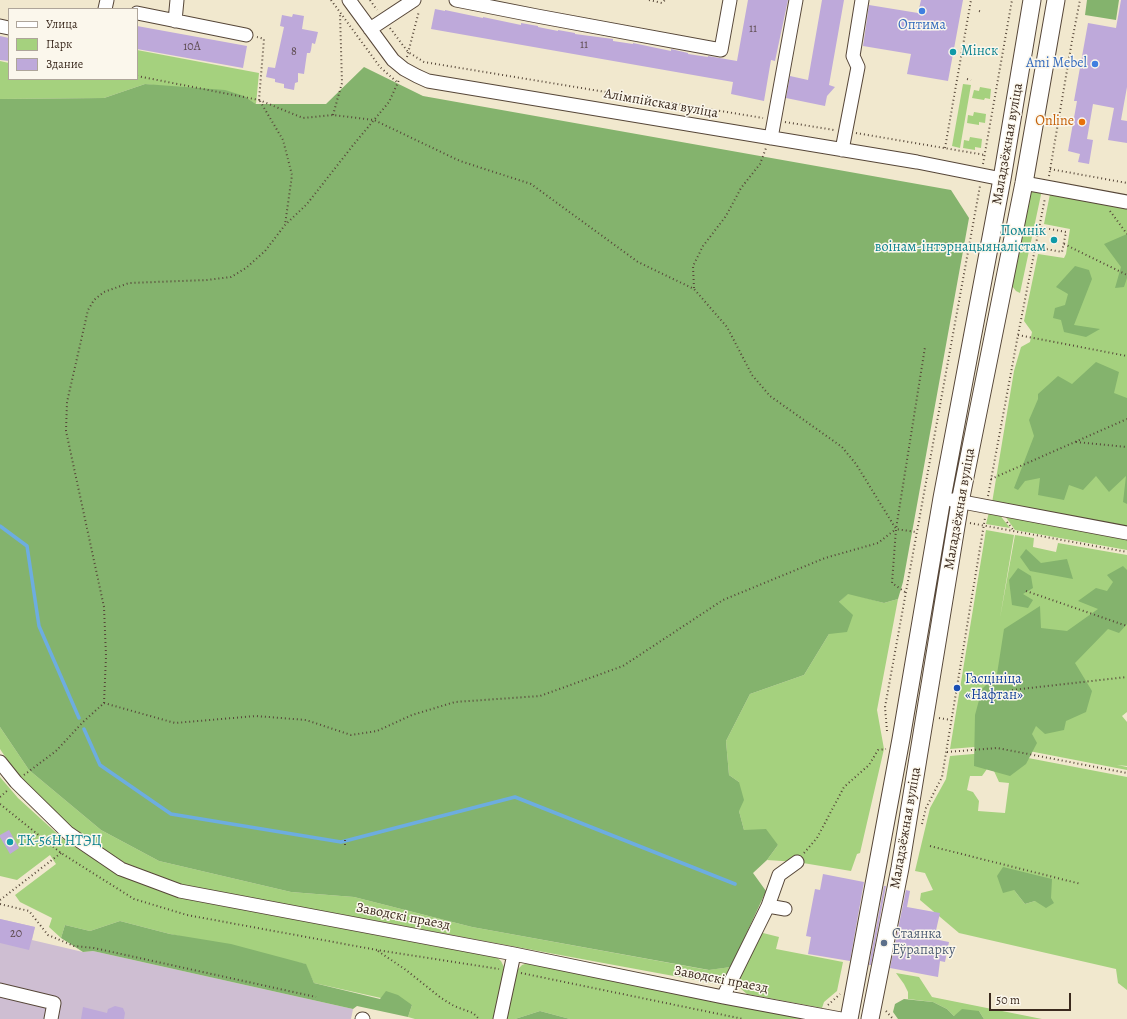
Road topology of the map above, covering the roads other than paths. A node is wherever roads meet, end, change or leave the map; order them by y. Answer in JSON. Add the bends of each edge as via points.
{"nodes":[{"id":1,"x":177,"y":0,"type":"edge"},
{"id":2,"x":349,"y":0,"type":"edge"},
{"id":3,"x":456,"y":0,"type":"edge"},
{"id":4,"x":730,"y":0,"type":"edge"},
{"id":5,"x":796,"y":0,"type":"edge"},
{"id":6,"x":862,"y":0,"type":"edge"},
{"id":7,"x":1032,"y":0,"type":"edge"},
{"id":8,"x":1056,"y":0,"type":"edge"},
{"id":9,"x":417,"y":4,"type":"edge"},
{"id":10,"x":138,"y":13,"type":"edge"},
{"id":11,"x":175,"y":21,"type":"junction"},
{"id":12,"x":370,"y":29,"type":"junction"},
{"id":13,"x":246,"y":35,"type":"road end"},
{"id":14,"x":771,"y":138,"type":"junction"},
{"id":15,"x":842,"y":150,"type":"junction"},
{"id":16,"x":1002,"y":179,"type":"junction"},
{"id":17,"x":1024,"y":183,"type":"junction"},
{"id":18,"x":1127,"y":202,"type":"edge"},
{"id":19,"x":942,"y":498,"type":"junction"},
{"id":20,"x":960,"y":502,"type":"junction"},
{"id":21,"x":1127,"y":533,"type":"edge"},
{"id":22,"x":0,"y":762,"type":"edge"},
{"id":23,"x":797,"y":862,"type":"road end"},
{"id":24,"x":768,"y":906,"type":"junction"},
{"id":25,"x":785,"y":909,"type":"dead end"},
{"id":26,"x":514,"y":954,"type":"junction"},
{"id":27,"x":0,"y":990,"type":"edge"},
{"id":28,"x":723,"y":997,"type":"junction"},
{"id":29,"x":51,"y":1019,"type":"edge"},
{"id":30,"x":500,"y":1019,"type":"edge"},
{"id":31,"x":841,"y":1019,"type":"edge"},
{"id":32,"x":849,"y":1019,"type":"edge"},
{"id":33,"x":870,"y":1019,"type":"edge"}],
"edges":[{"from":1,"to":11,"type":"street"},
{"from":2,"to":12,"type":"street","name":"Алімпійская вуліца"},
{"from":3,"to":4,"type":"street","via":[[721,50]]},
{"from":5,"to":14,"type":"street"},
{"from":6,"to":15,"type":"street","via":[[853,56],[858,67]]},
{"from":7,"to":16,"type":"main road","name":"Маладзёжная вуліца"},
{"from":8,"to":17,"type":"main road","name":"Маладзёжная вуліца"},
{"from":9,"to":12,"type":"street"},
{"from":10,"to":11,"type":"street"},
{"from":11,"to":13,"type":"street"},
{"from":12,"to":14,"type":"street","name":"Алімпійская вуліца","via":[[393,60],[404,69],[428,80]]},
{"from":14,"to":15,"type":"street","name":"Алімпійская вуліца"},
{"from":15,"to":16,"type":"street","name":"Алімпійская вуліца"},
{"from":16,"to":17,"type":"main road"},
{"from":16,"to":19,"type":"main road","name":"Маладзёжная вуліца"},
{"from":17,"to":18,"type":"street"},
{"from":17,"to":20,"type":"main road","name":"Маладзёжная вуліца"},
{"from":19,"to":20,"type":"street"},
{"from":19,"to":32,"type":"main road","name":"Маладзёжная вуліца","via":[[879,864],[848,987]]},
{"from":20,"to":21,"type":"street"},
{"from":20,"to":33,"type":"main road","name":"Маладзёжная вуліца","via":[[900,868]]},
{"from":22,"to":26,"type":"street","name":"Заводскі праезд","via":[[16,782],[68,833],[121,869],[180,891]]},
{"from":23,"to":24,"type":"street","via":[[779,875]]},
{"from":24,"to":25,"type":"street"},
{"from":24,"to":28,"type":"street"},
{"from":26,"to":28,"type":"street","name":"Заводскі праезд"},
{"from":26,"to":30,"type":"street"},
{"from":27,"to":29,"type":"street","via":[[54,1003]]},
{"from":28,"to":31,"type":"street","name":"Заводскі праезд"}]}
